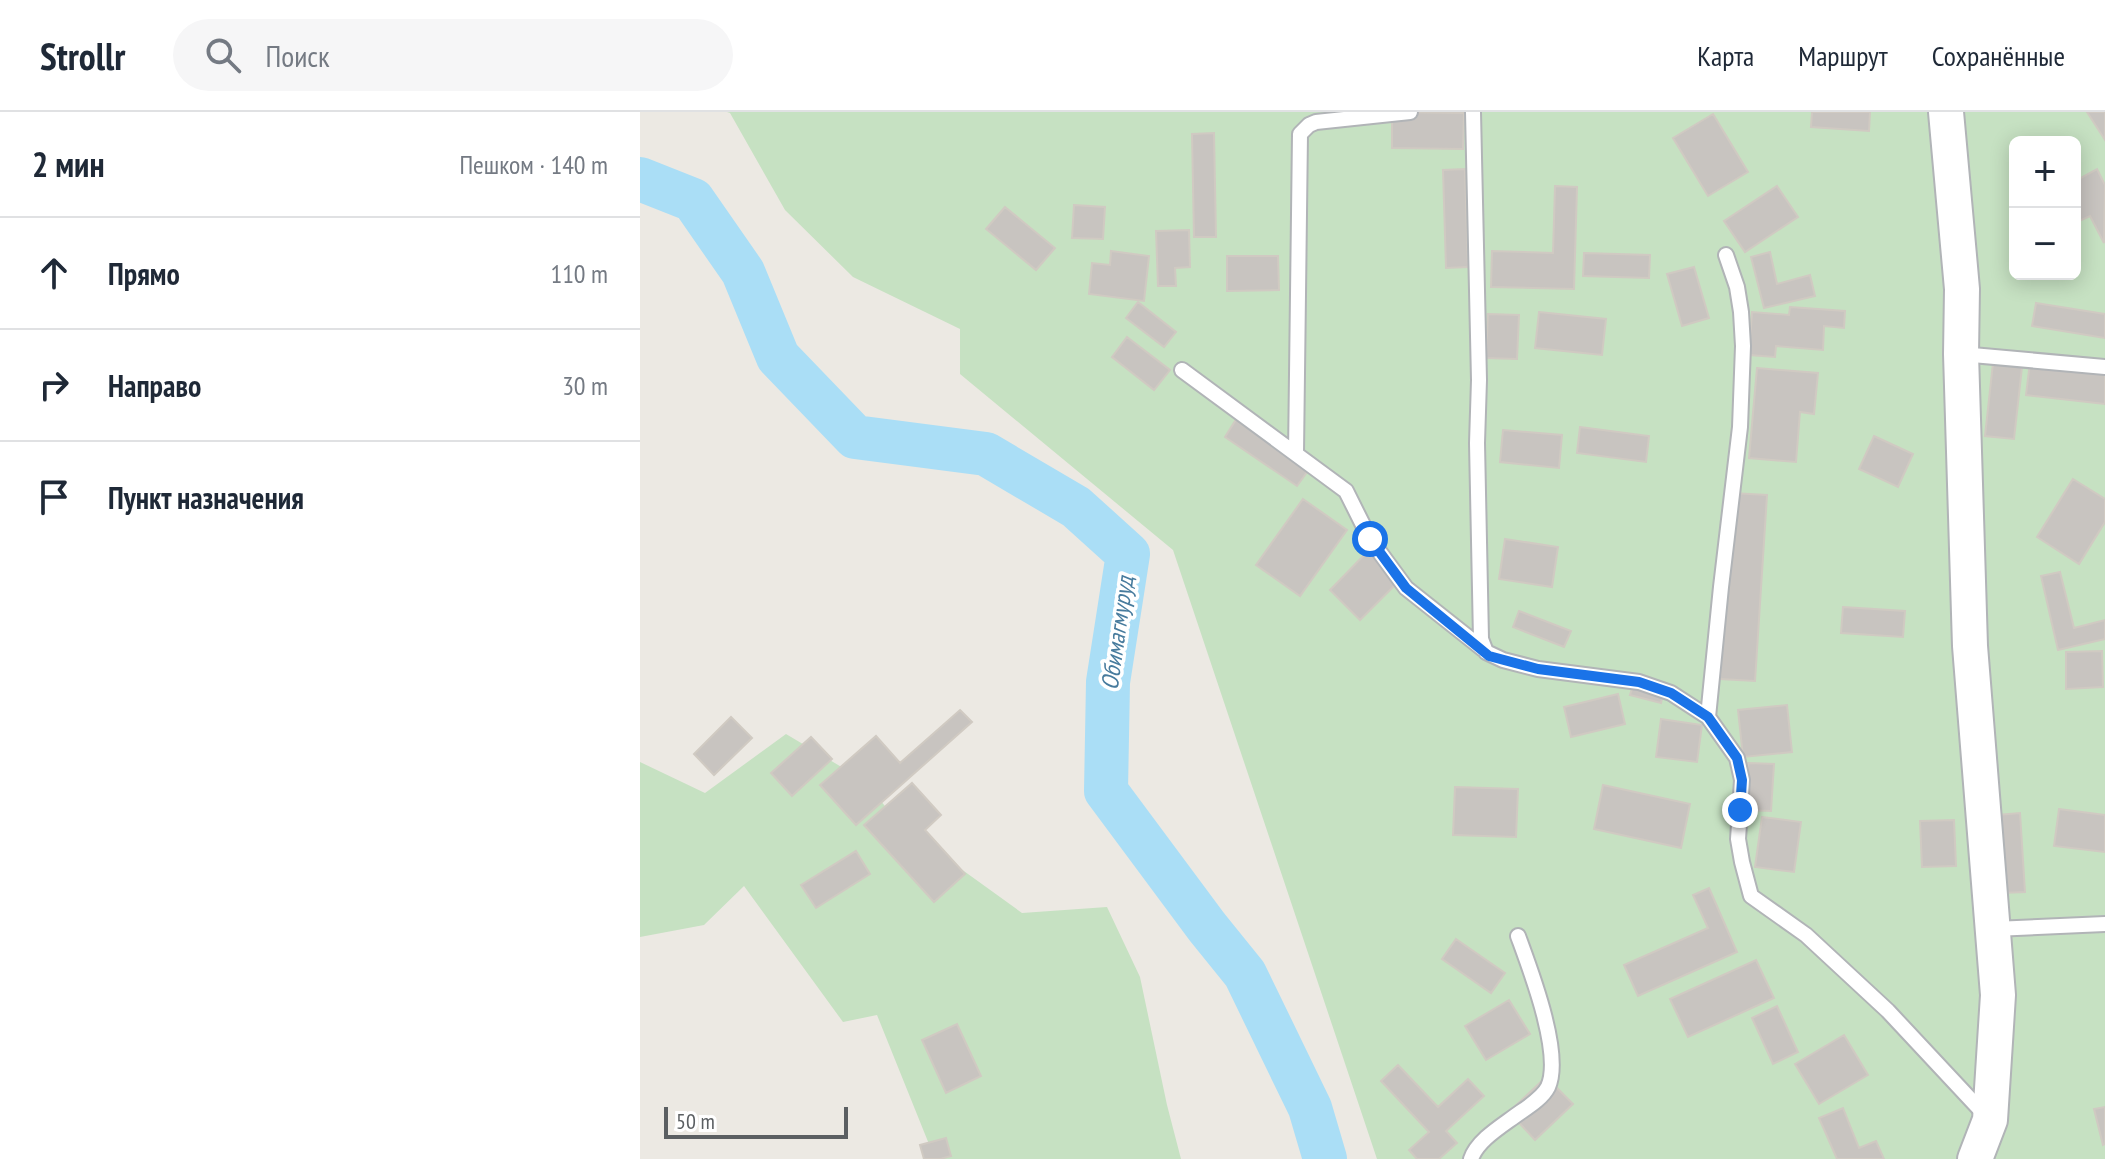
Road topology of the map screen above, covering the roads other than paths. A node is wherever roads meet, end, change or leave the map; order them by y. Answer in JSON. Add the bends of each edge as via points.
{"nodes":[{"id":1,"x":1410,"y":112,"type":"edge"},
{"id":2,"x":1473,"y":112,"type":"edge"},
{"id":3,"x":1946,"y":112,"type":"edge"},
{"id":4,"x":1726,"y":255,"type":"dead end"},
{"id":5,"x":1961,"y":354,"type":"junction"},
{"id":6,"x":2105,"y":367,"type":"edge"},
{"id":7,"x":1182,"y":370,"type":"dead end"},
{"id":8,"x":1296,"y":454,"type":"junction"},
{"id":9,"x":1483,"y":649,"type":"junction"},
{"id":10,"x":1708,"y":717,"type":"junction"},
{"id":11,"x":2105,"y":924,"type":"edge"},
{"id":12,"x":1993,"y":929,"type":"junction"},
{"id":13,"x":1518,"y":936,"type":"dead end"},
{"id":14,"x":1990,"y":1120,"type":"junction"},
{"id":15,"x":1471,"y":1159,"type":"edge"},
{"id":16,"x":1975,"y":1159,"type":"edge"}],
"edges":[{"from":1,"to":8,"type":"lane","via":[[1316,122],[1300,134]]},
{"from":2,"to":9,"type":"lane"},
{"from":3,"to":5,"type":"street","via":[[1962,289]]},
{"from":4,"to":10,"type":"lane","via":[[1741,312],[1740,427]]},
{"from":5,"to":6,"type":"lane"},
{"from":5,"to":12,"type":"street","via":[[1970,646]]},
{"from":7,"to":8,"type":"lane"},
{"from":8,"to":9,"type":"lane","via":[[1346,491],[1370,539],[1406,588]]},
{"from":9,"to":10,"type":"lane","via":[[1489,656],[1538,669],[1639,682],[1671,693]]},
{"from":10,"to":14,"type":"lane","via":[[1737,758],[1742,780],[1738,839],[1751,896],[1806,935],[1888,1011]]},
{"from":11,"to":12,"type":"lane"},
{"from":12,"to":14,"type":"street","via":[[1998,995]]},
{"from":13,"to":15,"type":"lane","via":[[1549,1042],[1549,1085],[1492,1133]]},
{"from":14,"to":16,"type":"street"}]}
